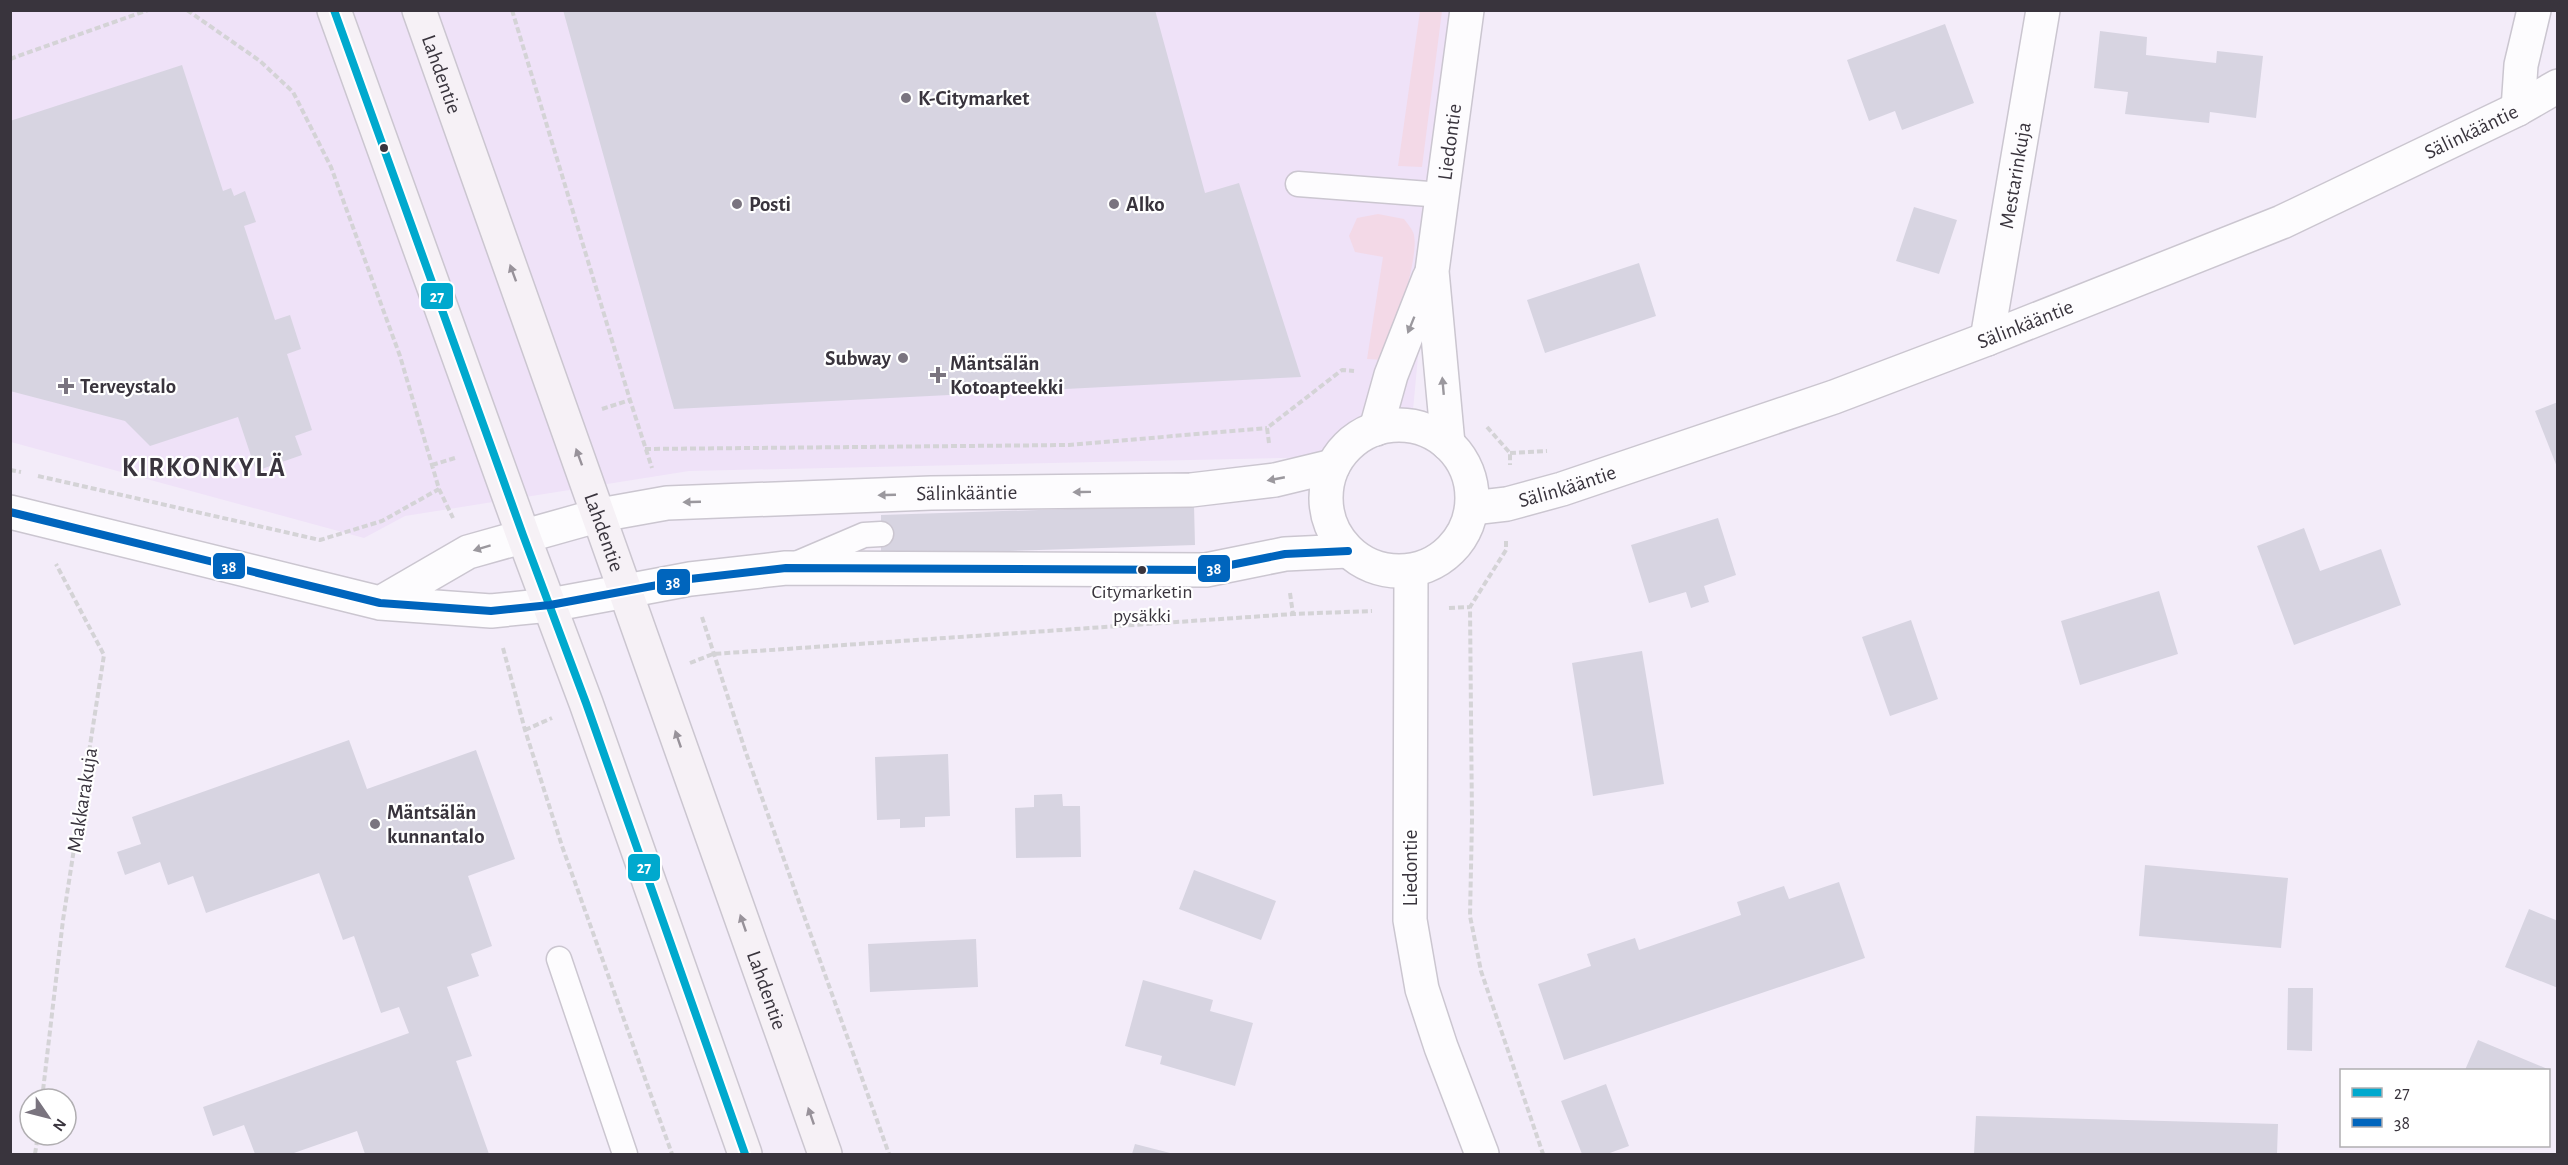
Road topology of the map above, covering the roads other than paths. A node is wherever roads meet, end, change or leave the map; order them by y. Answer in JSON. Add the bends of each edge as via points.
{"nodes":[{"id":1,"x":334,"y":10,"type":"edge"},
{"id":2,"x":419,"y":10,"type":"edge"},
{"id":3,"x":1467,"y":10,"type":"edge"},
{"id":4,"x":2043,"y":10,"type":"edge"},
{"id":5,"x":2534,"y":10,"type":"edge"},
{"id":6,"x":2558,"y":86,"type":"edge"},
{"id":7,"x":2518,"y":109,"type":"junction"},
{"id":8,"x":1298,"y":184,"type":"dead end"},
{"id":9,"x":1442,"y":195,"type":"junction"},
{"id":10,"x":1432,"y":271,"type":"junction"},
{"id":11,"x":1987,"y":339,"type":"junction"},
{"id":12,"x":1376,"y":429,"type":"junction"},
{"id":13,"x":1448,"y":444,"type":"junction"},
{"id":14,"x":1333,"y":466,"type":"junction"},
{"id":15,"x":1472,"y":508,"type":"junction"},
{"id":16,"x":21,"y":515,"type":"edge"},
{"id":17,"x":600,"y":515,"type":"junction"},
{"id":18,"x":881,"y":534,"type":"dead end"},
{"id":19,"x":523,"y":536,"type":"junction"},
{"id":20,"x":1348,"y":551,"type":"junction"},
{"id":21,"x":786,"y":568,"type":"junction"},
{"id":22,"x":1411,"y":571,"type":"junction"},
{"id":23,"x":626,"y":591,"type":"junction"},
{"id":24,"x":380,"y":603,"type":"junction"},
{"id":25,"x":550,"y":605,"type":"junction"},
{"id":26,"x":559,"y":959,"type":"dead end"},
{"id":27,"x":625,"y":1155,"type":"edge"},
{"id":28,"x":745,"y":1155,"type":"edge"},
{"id":29,"x":825,"y":1155,"type":"edge"},
{"id":30,"x":1482,"y":1155,"type":"edge"}],
"edges":[{"from":1,"to":19,"type":"main road"},
{"from":17,"to":2,"type":"main road","name":"Lahdentie","one_way":true},
{"from":3,"to":9,"type":"street","name":"Liedontie"},
{"from":4,"to":11,"type":"street","name":"Mestarinkuja"},
{"from":5,"to":7,"type":"street","via":[[2521,65]]},
{"from":6,"to":7,"type":"street","name":"Sälinkääntie"},
{"from":7,"to":11,"type":"street","name":"Sälinkääntie","via":[[2282,222]]},
{"from":8,"to":9,"type":"lane"},
{"from":9,"to":10,"type":"street","name":"Liedontie"},
{"from":10,"to":12,"type":"street","name":"Liedontie","one_way":true,"via":[[1391,375]]},
{"from":13,"to":10,"type":"street","name":"Liedontie","one_way":true},
{"from":11,"to":15,"type":"street","name":"Sälinkääntie","via":[[1834,398],[1562,489],[1507,504]]},
{"from":12,"to":13,"type":"street","via":[[1414,426]]},
{"from":12,"to":14,"type":"street","via":[[1359,437]]},
{"from":13,"to":15,"type":"street","via":[[1463,462],[1471,484]]},
{"from":14,"to":17,"type":"street","name":"Sälinkääntie","one_way":true,"via":[[1275,480],[1191,490],[932,493],[667,503]]},
{"from":14,"to":20,"type":"street","via":[[1327,488],[1327,511],[1335,533]]},
{"from":15,"to":22,"type":"street","via":[[1457,543],[1444,556]]},
{"from":16,"to":24,"type":"street"},
{"from":17,"to":19,"type":"street","name":"Sälinkääntie"},
{"from":17,"to":23,"type":"main road","name":"Lahdentie"},
{"from":18,"to":21,"type":"lane","via":[[864,535]]},
{"from":19,"to":24,"type":"street","name":"Sälinkääntie","one_way":true,"via":[[468,552]]},
{"from":19,"to":25,"type":"main road"},
{"from":20,"to":21,"type":"street","via":[[1285,554],[1206,570]]},
{"from":20,"to":22,"type":"street","via":[[1367,564],[1388,571]]},
{"from":21,"to":23,"type":"street"},
{"from":22,"to":30,"type":"street","name":"Liedontie","via":[[1410,920],[1422,989]]},
{"from":23,"to":25,"type":"street"},
{"from":29,"to":23,"type":"main road","name":"Lahdentie","one_way":true},
{"from":24,"to":25,"type":"street","via":[[491,611]]},
{"from":25,"to":28,"type":"main road"},
{"from":26,"to":27,"type":"lane"}]}
